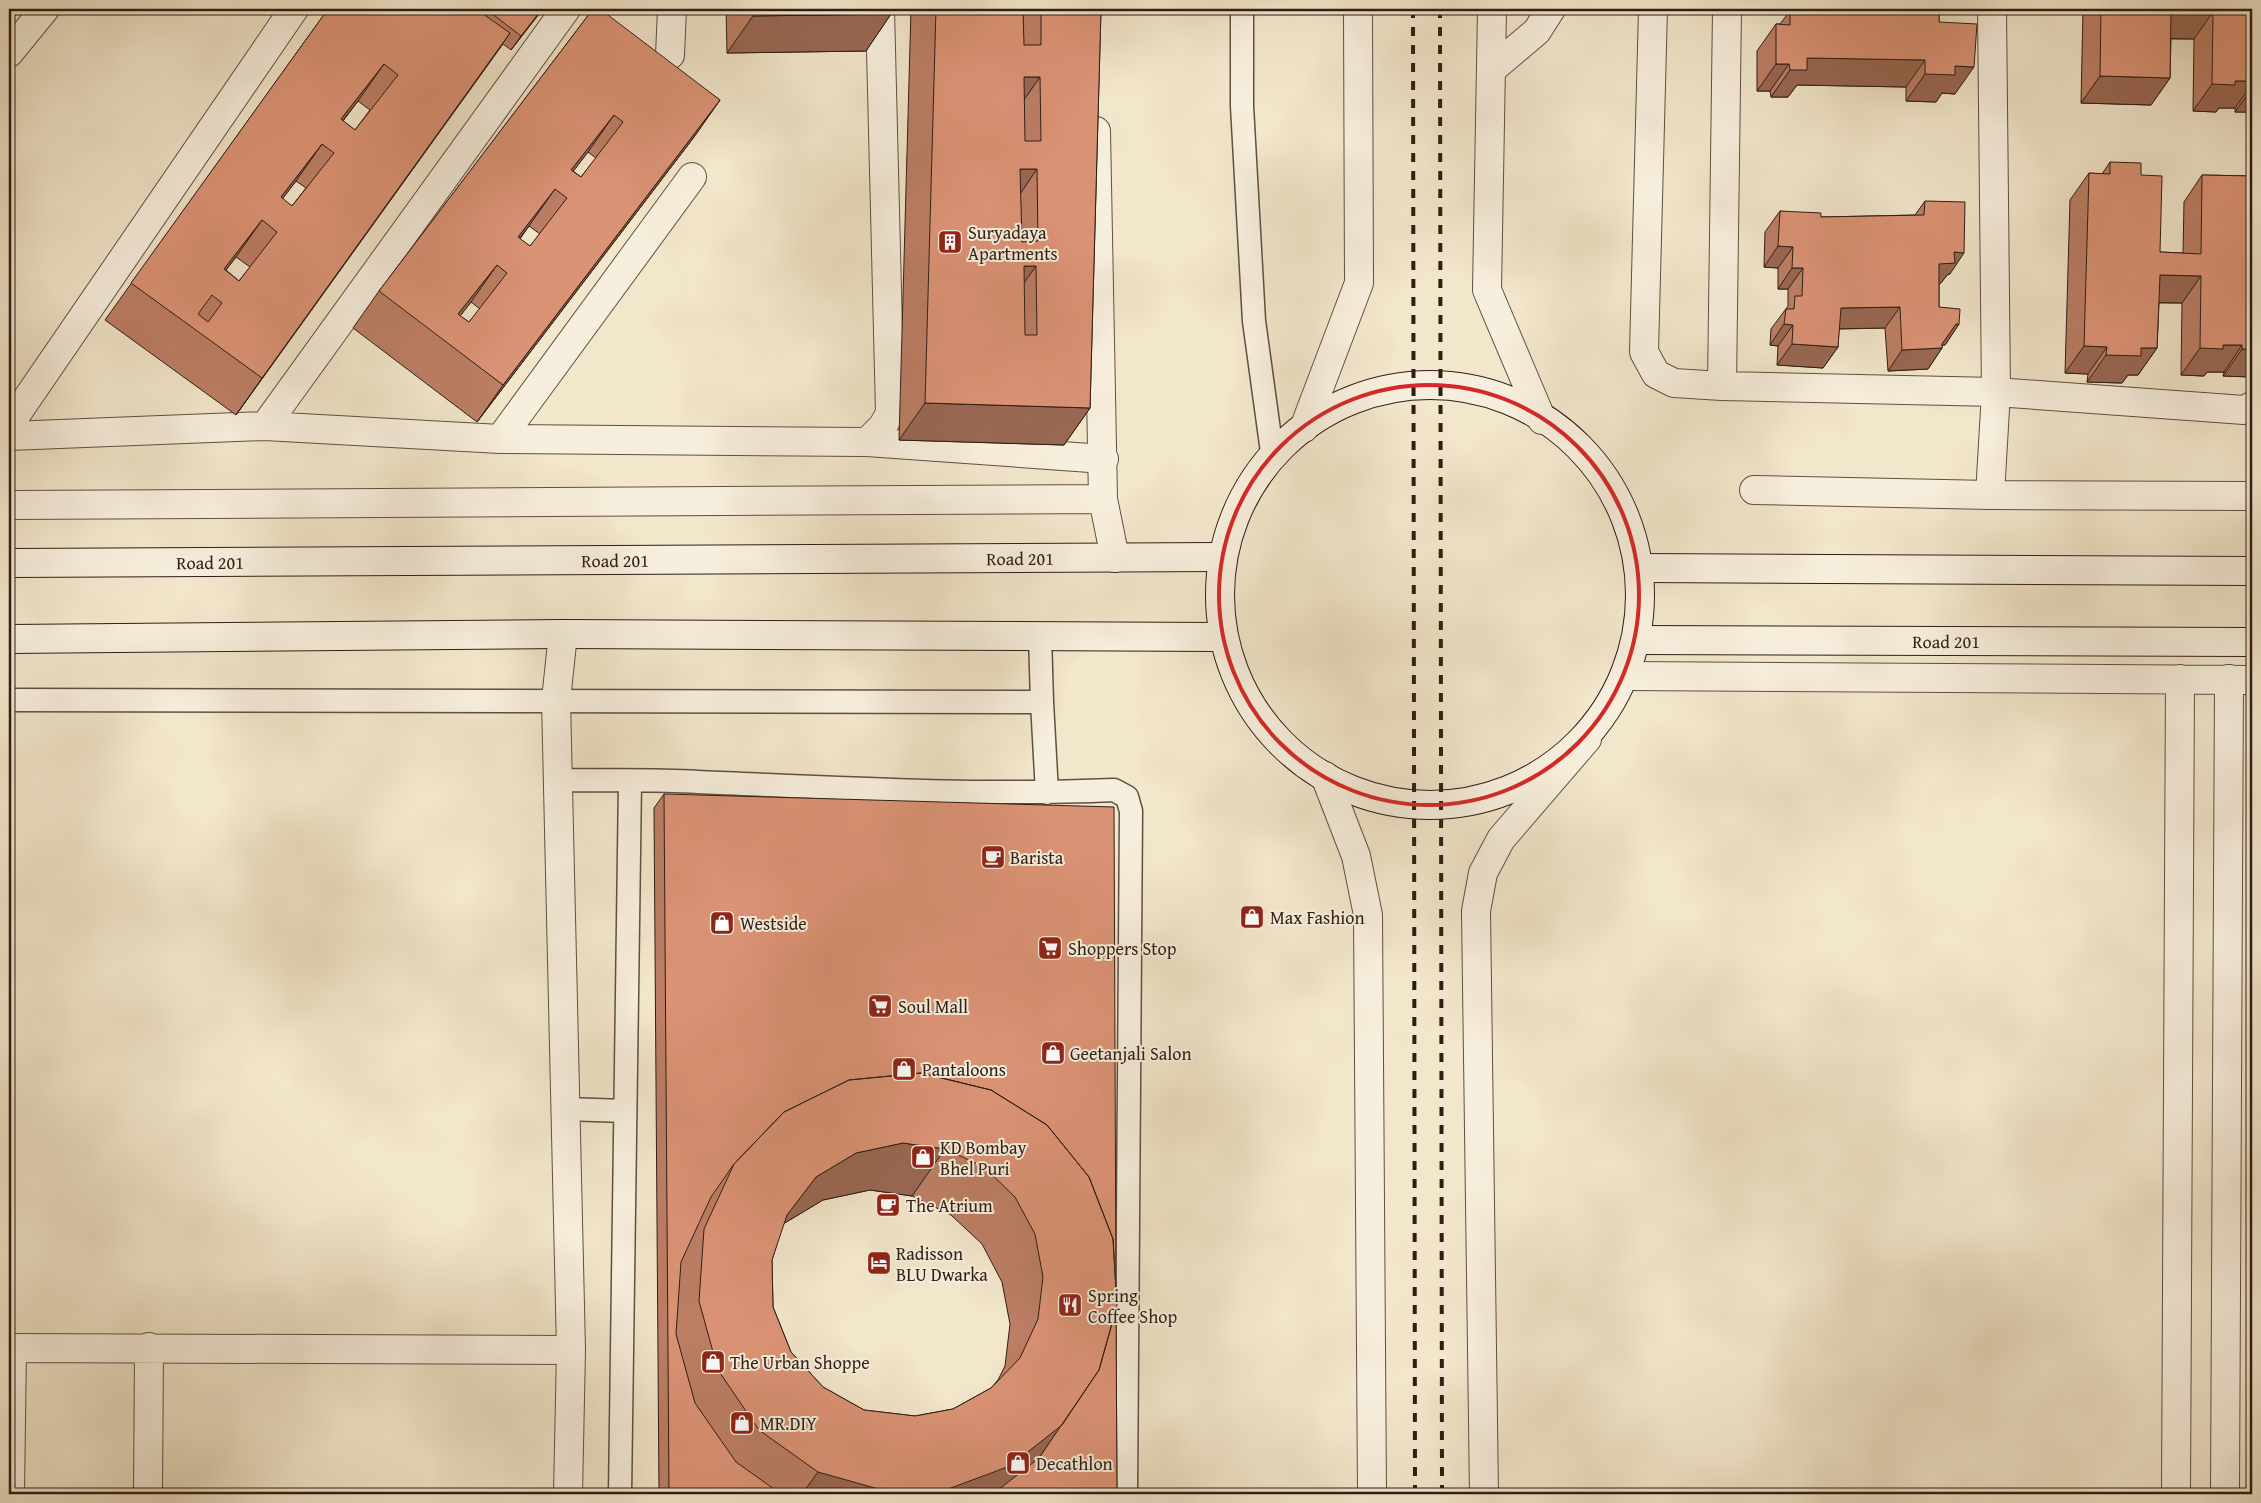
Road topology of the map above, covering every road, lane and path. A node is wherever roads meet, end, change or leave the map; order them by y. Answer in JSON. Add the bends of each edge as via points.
{"nodes":[{"id":1,"x":45,"y":9,"type":"edge"},
{"id":2,"x":294,"y":9,"type":"edge"},
{"id":3,"x":566,"y":9,"type":"edge"},
{"id":4,"x":672,"y":9,"type":"edge"},
{"id":5,"x":880,"y":9,"type":"edge"},
{"id":6,"x":1242,"y":9,"type":"edge"},
{"id":7,"x":1358,"y":9,"type":"edge"},
{"id":8,"x":1492,"y":9,"type":"edge"},
{"id":9,"x":1551,"y":9,"type":"edge"},
{"id":10,"x":1653,"y":9,"type":"edge"},
{"id":11,"x":1727,"y":9,"type":"edge"},
{"id":12,"x":1992,"y":9,"type":"edge"},
{"id":13,"x":9,"y":53,"type":"edge"},
{"id":14,"x":670,"y":55,"type":"dead end"},
{"id":15,"x":1491,"y":70,"type":"junction"},
{"id":16,"x":1095,"y":107,"type":"edge"},
{"id":17,"x":692,"y":177,"type":"edge"},
{"id":18,"x":1722,"y":386,"type":"junction"},
{"id":19,"x":1996,"y":392,"type":"junction"},
{"id":20,"x":2252,"y":406,"type":"edge"},
{"id":21,"x":1542,"y":420,"type":"junction"},
{"id":22,"x":9,"y":425,"type":"edge"},
{"id":23,"x":265,"y":426,"type":"junction"},
{"id":24,"x":1304,"y":428,"type":"junction"},
{"id":25,"x":9,"y":436,"type":"edge"},
{"id":26,"x":500,"y":439,"type":"junction"},
{"id":27,"x":867,"y":442,"type":"junction"},
{"id":28,"x":1272,"y":452,"type":"junction"},
{"id":29,"x":1104,"y":459,"type":"junction"},
{"id":30,"x":1754,"y":490,"type":"dead end"},
{"id":31,"x":1990,"y":494,"type":"junction"},
{"id":32,"x":2252,"y":496,"type":"edge"},
{"id":33,"x":1103,"y":499,"type":"junction"},
{"id":34,"x":9,"y":505,"type":"edge"},
{"id":35,"x":1221,"y":557,"type":"junction"},
{"id":36,"x":1115,"y":558,"type":"junction"},
{"id":37,"x":9,"y":563,"type":"edge"},
{"id":38,"x":1641,"y":568,"type":"junction"},
{"id":39,"x":2252,"y":571,"type":"edge"},
{"id":40,"x":563,"y":634,"type":"junction"},
{"id":41,"x":1040,"y":636,"type":"junction"},
{"id":42,"x":1219,"y":636,"type":"junction"},
{"id":43,"x":9,"y":639,"type":"edge"},
{"id":44,"x":1638,"y":640,"type":"junction"},
{"id":45,"x":2252,"y":642,"type":"edge"},
{"id":46,"x":1627,"y":676,"type":"junction"},
{"id":47,"x":2180,"y":680,"type":"junction"},
{"id":48,"x":2241,"y":680,"type":"edge"},
{"id":49,"x":9,"y":700,"type":"edge"},
{"id":50,"x":556,"y":700,"type":"junction"},
{"id":51,"x":1042,"y":702,"type":"junction"},
{"id":52,"x":1587,"y":739,"type":"junction"},
{"id":53,"x":1325,"y":776,"type":"junction"},
{"id":54,"x":558,"y":780,"type":"junction"},
{"id":55,"x":630,"y":781,"type":"junction"},
{"id":56,"x":1047,"y":793,"type":"junction"},
{"id":57,"x":566,"y":1109,"type":"junction"},
{"id":58,"x":625,"y":1111,"type":"junction"},
{"id":59,"x":150,"y":1347,"type":"junction"},
{"id":60,"x":10,"y":1348,"type":"edge"},
{"id":61,"x":571,"y":1350,"type":"junction"},
{"id":62,"x":10,"y":1494,"type":"edge"},
{"id":63,"x":148,"y":1494,"type":"edge"},
{"id":64,"x":568,"y":1494,"type":"edge"},
{"id":65,"x":620,"y":1494,"type":"edge"},
{"id":66,"x":1126,"y":1494,"type":"edge"},
{"id":67,"x":1372,"y":1494,"type":"edge"},
{"id":68,"x":1484,"y":1494,"type":"edge"},
{"id":69,"x":2176,"y":1494,"type":"edge"},
{"id":70,"x":2225,"y":1494,"type":"edge"}],
"edges":[{"from":1,"to":13,"type":"street"},
{"from":2,"to":22,"type":"street"},
{"from":3,"to":23,"type":"street"},
{"from":4,"to":14,"type":"street"},
{"from":5,"to":27,"type":"street","via":[[890,413],[883,426]]},
{"from":6,"to":28,"type":"lane","via":[[1242,106],[1254,321]]},
{"from":7,"to":24,"type":"street","via":[[1359,283]]},
{"from":8,"to":15,"type":"street"},
{"from":9,"to":15,"type":"street","via":[[1537,31]]},
{"from":10,"to":18,"type":"street","via":[[1644,352],[1656,374],[1674,383]]},
{"from":11,"to":18,"type":"street"},
{"from":12,"to":19,"type":"street"},
{"from":15,"to":21,"type":"street","via":[[1487,290]]},
{"from":16,"to":29,"type":"street"},
{"from":17,"to":26,"type":"street"},
{"from":18,"to":19,"type":"street"},
{"from":19,"to":20,"type":"street","via":[[2244,410]]},
{"from":19,"to":31,"type":"street"},
{"from":21,"to":24,"type":"street","via":[[1502,396],[1419,383],[1331,406]]},
{"from":21,"to":38,"type":"street","via":[[1572,438],[1619,500]]},
{"from":23,"to":25,"type":"street"},
{"from":23,"to":26,"type":"street"},
{"from":24,"to":28,"type":"street"},
{"from":26,"to":27,"type":"street"},
{"from":27,"to":29,"type":"street"},
{"from":28,"to":35,"type":"street","via":[[1234,512]]},
{"from":29,"to":33,"type":"street"},
{"from":30,"to":31,"type":"street"},
{"from":31,"to":32,"type":"street"},
{"from":33,"to":34,"type":"street"},
{"from":33,"to":36,"type":"street"},
{"from":35,"to":36,"type":"street","name":"Road 201"},
{"from":35,"to":42,"type":"street"},
{"from":36,"to":37,"type":"street","name":"Road 201"},
{"from":38,"to":39,"type":"street"},
{"from":38,"to":44,"type":"street"},
{"from":40,"to":41,"type":"street"},
{"from":40,"to":43,"type":"street"},
{"from":40,"to":50,"type":"street"},
{"from":41,"to":42,"type":"street"},
{"from":41,"to":51,"type":"lane"},
{"from":42,"to":53,"type":"street","via":[[1238,686],[1287,752]]},
{"from":44,"to":45,"type":"street","name":"Road 201"},
{"from":44,"to":46,"type":"street"},
{"from":46,"to":47,"type":"street"},
{"from":46,"to":52,"type":"street"},
{"from":47,"to":48,"type":"street"},
{"from":47,"to":69,"type":"street"},
{"from":48,"to":70,"type":"street"},
{"from":49,"to":50,"type":"lane"},
{"from":50,"to":51,"type":"lane"},
{"from":50,"to":54,"type":"street"},
{"from":51,"to":56,"type":"lane"},
{"from":52,"to":53,"type":"street","via":[[1526,785],[1440,808],[1354,794]]},
{"from":52,"to":68,"type":"street","via":[[1501,840],[1482,873],[1476,911]]},
{"from":53,"to":67,"type":"street","via":[[1356,856],[1368,915]]},
{"from":54,"to":55,"type":"lane"},
{"from":54,"to":57,"type":"street"},
{"from":55,"to":56,"type":"lane","via":[[925,792]]},
{"from":55,"to":58,"type":"lane"},
{"from":56,"to":66,"type":"lane","via":[[1114,790],[1127,797],[1131,811]]},
{"from":57,"to":58,"type":"lane"},
{"from":57,"to":61,"type":"street"},
{"from":58,"to":65,"type":"lane"},
{"from":59,"to":60,"type":"street"},
{"from":59,"to":61,"type":"street"},
{"from":59,"to":63,"type":"street"},
{"from":60,"to":62,"type":"street"},
{"from":61,"to":64,"type":"street"}]}
